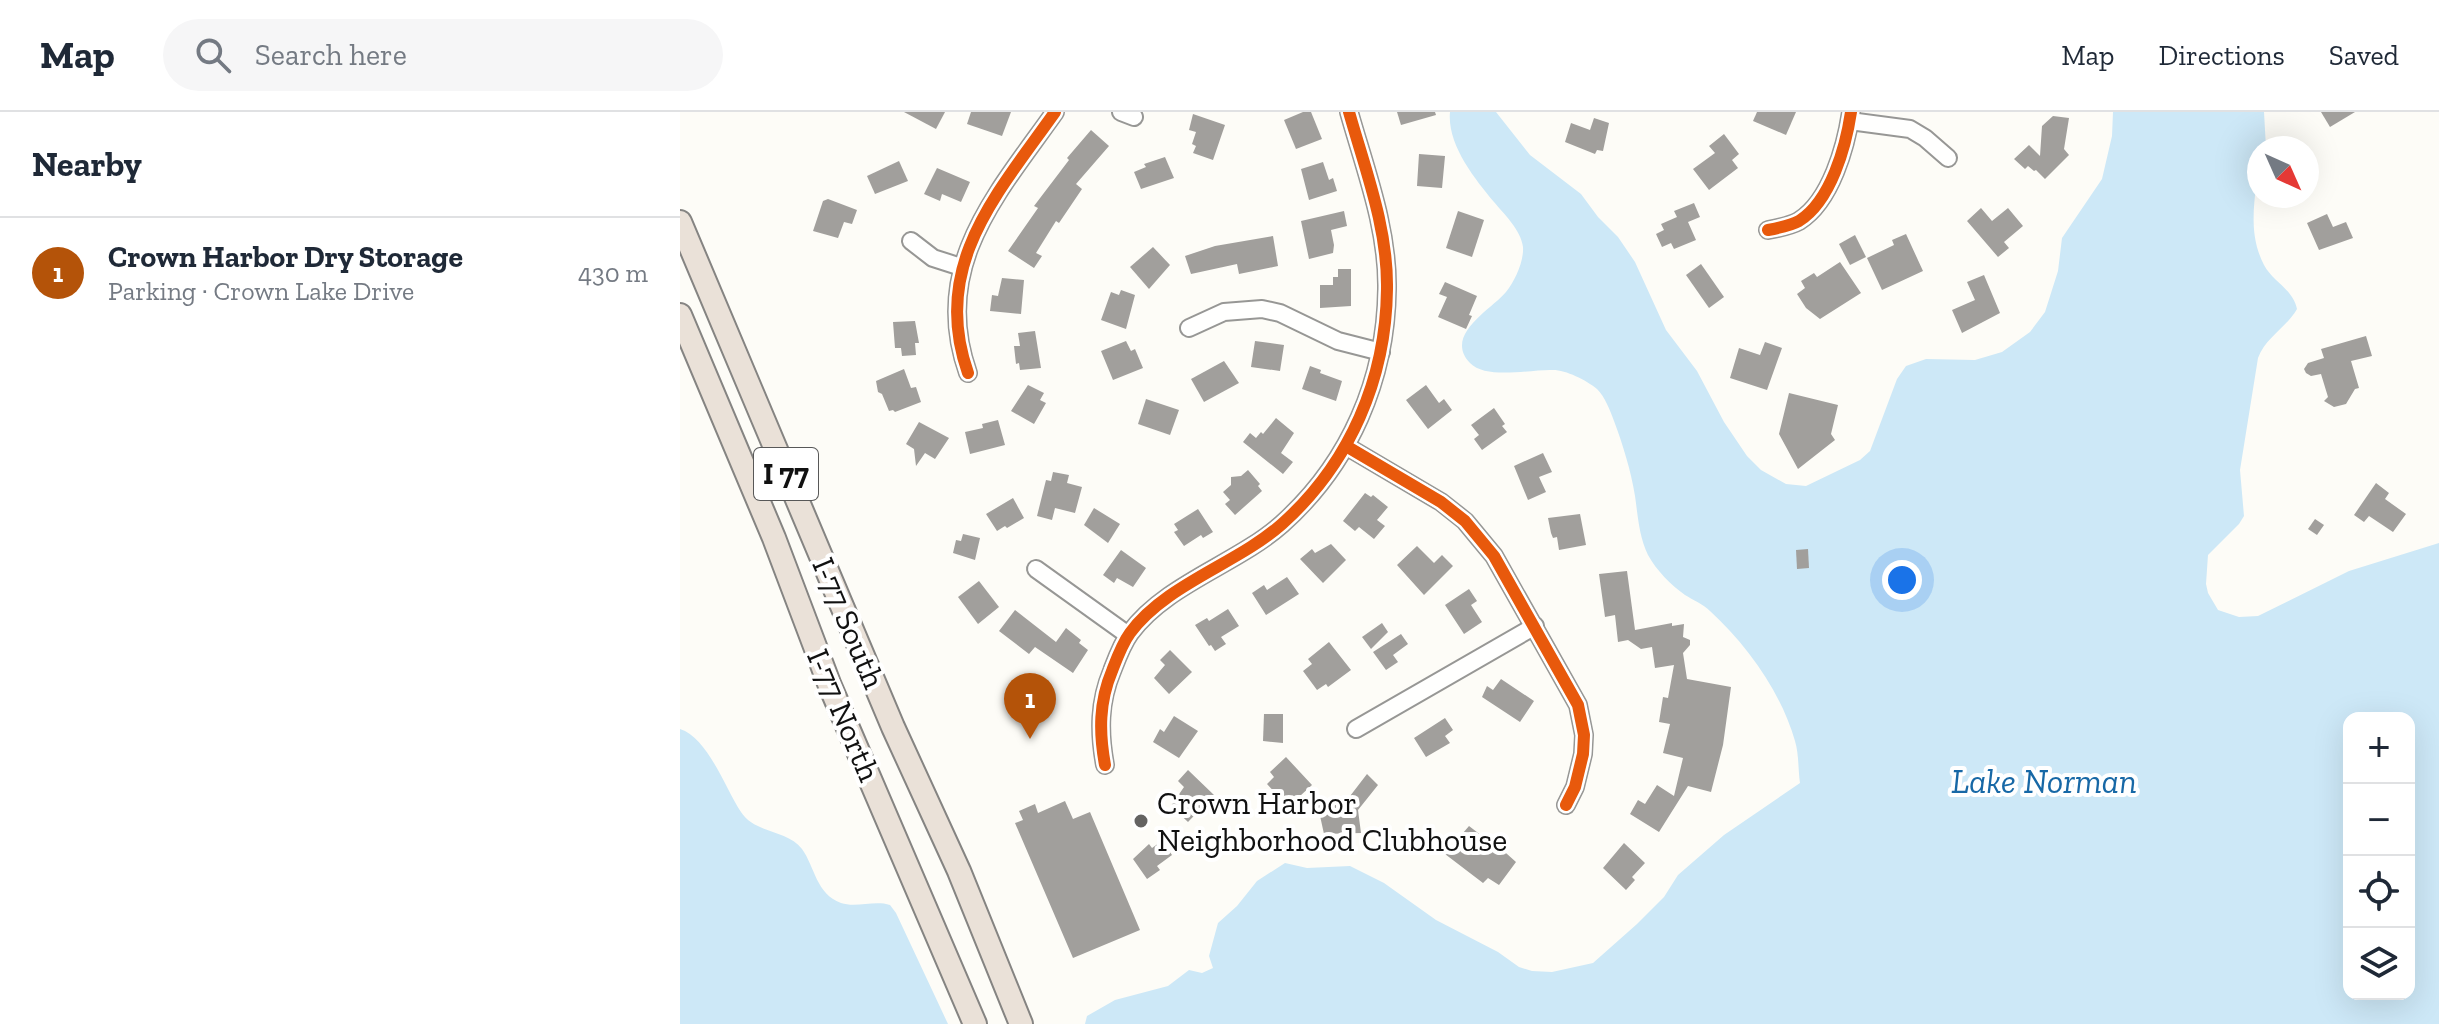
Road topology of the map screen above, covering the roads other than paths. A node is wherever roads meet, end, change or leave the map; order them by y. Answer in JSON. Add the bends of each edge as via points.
{"nodes":[{"id":1,"x":1055,"y":112,"type":"edge"},
{"id":2,"x":1349,"y":112,"type":"edge"},
{"id":3,"x":1850,"y":116,"type":"edge"},
{"id":4,"x":1948,"y":158,"type":"dead end"},
{"id":5,"x":680,"y":222,"type":"edge"},
{"id":6,"x":1768,"y":230,"type":"dead end"},
{"id":7,"x":911,"y":241,"type":"dead end"},
{"id":8,"x":961,"y":267,"type":"junction"},
{"id":9,"x":680,"y":315,"type":"edge"},
{"id":10,"x":1189,"y":328,"type":"dead end"},
{"id":11,"x":1381,"y":352,"type":"junction"},
{"id":12,"x":968,"y":373,"type":"dead end"},
{"id":13,"x":1346,"y":446,"type":"junction"},
{"id":14,"x":774,"y":538,"type":"junction"},
{"id":15,"x":1036,"y":569,"type":"dead end"},
{"id":16,"x":1535,"y":626,"type":"junction"},
{"id":17,"x":1128,"y":635,"type":"junction"},
{"id":18,"x":893,"y":727,"type":"junction"},
{"id":19,"x":1356,"y":729,"type":"dead end"},
{"id":20,"x":1105,"y":765,"type":"dead end"},
{"id":21,"x":1566,"y":805,"type":"dead end"},
{"id":22,"x":975,"y":1024,"type":"edge"},
{"id":23,"x":991,"y":1024,"type":"edge"},
{"id":24,"x":1006,"y":1024,"type":"edge"},
{"id":25,"x":1021,"y":1024,"type":"edge"}],
"edges":[{"from":1,"to":8,"type":"street","via":[[974,235]]},
{"from":2,"to":11,"type":"street","via":[[1386,250]]},
{"from":3,"to":4,"type":"street","via":[[1910,129]]},
{"from":3,"to":6,"type":"street","via":[[1840,160],[1814,206],[1799,221]]},
{"from":5,"to":18,"type":"highway","name":"I-77 South","number":"I 77"},
{"from":7,"to":8,"type":"street","via":[[933,258]]},
{"from":8,"to":12,"type":"street","via":[[956,317]]},
{"from":9,"to":14,"type":"highway","name":"I-77 North","number":"I 77"},
{"from":10,"to":11,"type":"street","via":[[1224,312],[1262,309],[1338,341]]},
{"from":11,"to":13,"type":"street","via":[[1370,395]]},
{"from":13,"to":16,"type":"street","via":[[1465,521],[1494,556]]},
{"from":13,"to":17,"type":"street","via":[[1281,526],[1162,603]]},
{"from":14,"to":22,"type":"highway","name":"I-77 North","number":"I 77","via":[[830,686]]},
{"from":14,"to":23,"type":"highway","number":"I 77"},
{"from":15,"to":17,"type":"street"},
{"from":16,"to":19,"type":"street"},
{"from":16,"to":21,"type":"street","via":[[1574,697],[1584,735],[1579,774]]},
{"from":17,"to":20,"type":"street","via":[[1104,690],[1100,728]]},
{"from":18,"to":24,"type":"highway","number":"I 77"},
{"from":18,"to":25,"type":"highway","name":"I-77 South","number":"I 77"}]}
